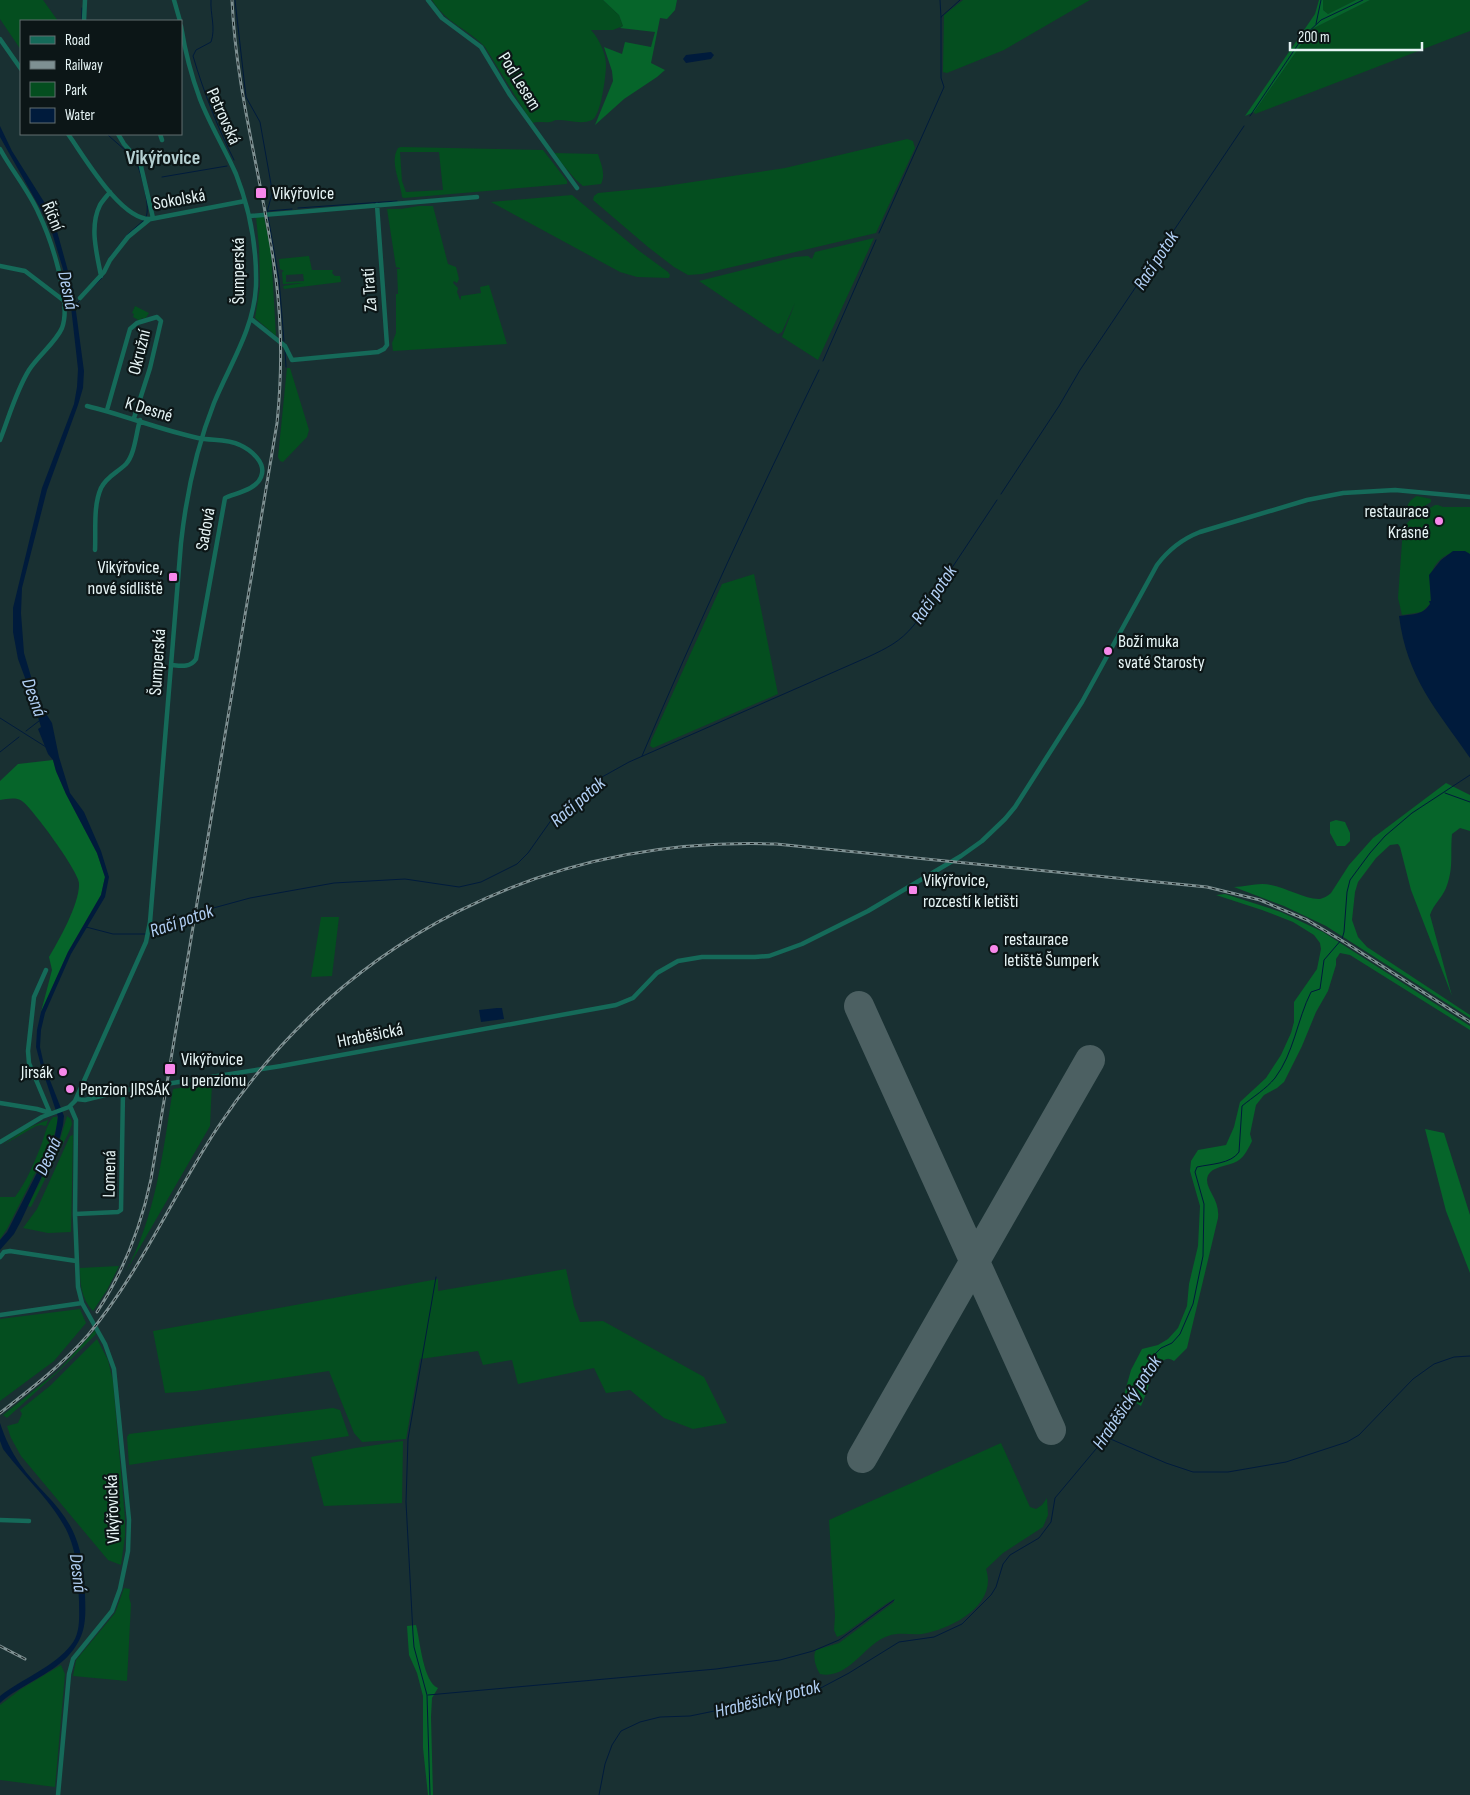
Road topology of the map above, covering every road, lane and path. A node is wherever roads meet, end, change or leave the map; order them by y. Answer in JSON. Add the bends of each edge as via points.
{"nodes":[{"id":1,"x":85,"y":0,"type":"edge"},
{"id":2,"x":174,"y":0,"type":"edge"},
{"id":3,"x":428,"y":0,"type":"edge"},
{"id":4,"x":84,"y":20,"type":"edge"},
{"id":5,"x":180,"y":20,"type":"edge"},
{"id":6,"x":0,"y":39,"type":"edge"},
{"id":7,"x":182,"y":40,"type":"edge"},
{"id":8,"x":183,"y":54,"type":"edge"},
{"id":9,"x":20,"y":68,"type":"edge"},
{"id":10,"x":69,"y":135,"type":"edge"},
{"id":11,"x":119,"y":135,"type":"edge"},
{"id":12,"x":160,"y":135,"type":"edge"},
{"id":13,"x":162,"y":140,"type":"dead end"},
{"id":14,"x":0,"y":149,"type":"edge"},
{"id":15,"x":577,"y":188,"type":"dead end"},
{"id":16,"x":110,"y":192,"type":"junction"},
{"id":17,"x":477,"y":197,"type":"dead end"},
{"id":18,"x":244,"y":201,"type":"junction"},
{"id":19,"x":377,"y":205,"type":"junction"},
{"id":20,"x":250,"y":216,"type":"junction"},
{"id":21,"x":151,"y":219,"type":"junction"},
{"id":22,"x":0,"y":266,"type":"edge"},
{"id":23,"x":102,"y":275,"type":"junction"},
{"id":24,"x":80,"y":298,"type":"dead end"},
{"id":25,"x":63,"y":300,"type":"junction"},
{"id":26,"x":251,"y":319,"type":"junction"},
{"id":27,"x":87,"y":406,"type":"dead end"},
{"id":28,"x":107,"y":410,"type":"junction"},
{"id":29,"x":134,"y":418,"type":"junction"},
{"id":30,"x":140,"y":420,"type":"junction"},
{"id":31,"x":203,"y":438,"type":"junction"},
{"id":32,"x":0,"y":440,"type":"edge"},
{"id":33,"x":1470,"y":497,"type":"edge"},
{"id":34,"x":95,"y":550,"type":"dead end"},
{"id":35,"x":171,"y":665,"type":"junction"},
{"id":36,"x":46,"y":970,"type":"dead end"},
{"id":37,"x":124,"y":1091,"type":"junction"},
{"id":38,"x":76,"y":1099,"type":"junction"},
{"id":39,"x":0,"y":1103,"type":"edge"},
{"id":40,"x":70,"y":1106,"type":"junction"},
{"id":41,"x":52,"y":1113,"type":"junction"},
{"id":42,"x":0,"y":1142,"type":"edge"},
{"id":43,"x":75,"y":1216,"type":"junction"},
{"id":44,"x":0,"y":1257,"type":"edge"},
{"id":45,"x":76,"y":1262,"type":"junction"},
{"id":46,"x":82,"y":1303,"type":"junction"},
{"id":47,"x":0,"y":1315,"type":"edge"},
{"id":48,"x":0,"y":1520,"type":"edge"},
{"id":49,"x":29,"y":1522,"type":"dead end"},
{"id":50,"x":58,"y":1795,"type":"edge"}],
"edges":[{"from":1,"to":4,"type":"street"},
{"from":2,"to":5,"type":"street"},
{"from":3,"to":15,"type":"street","name":"Pod Lesem","via":[[442,18],[481,47],[510,95]]},
{"from":6,"to":9,"type":"street"},
{"from":7,"to":8,"type":"street","name":"Petrovská"},
{"from":8,"to":18,"type":"street","name":"Petrovská","via":[[214,133],[236,175]]},
{"from":10,"to":16,"type":"street","name":"Sokolská"},
{"from":11,"to":21,"type":"street","via":[[140,162]]},
{"from":12,"to":13,"type":"street"},
{"from":14,"to":25,"type":"street","name":"Říční","via":[[39,214],[59,268]]},
{"from":16,"to":21,"type":"street","name":"Sokolská","via":[[128,210]]},
{"from":16,"to":23,"type":"street","via":[[100,206],[95,223],[95,244]]},
{"from":17,"to":19,"type":"street"},
{"from":18,"to":20,"type":"street","name":"Petrovská"},
{"from":18,"to":21,"type":"street","name":"Sokolská"},
{"from":19,"to":20,"type":"street"},
{"from":19,"to":26,"type":"street","name":"Za Tratí","via":[[384,349],[292,360],[285,346]]},
{"from":20,"to":26,"type":"street","name":"Šumperská","via":[[256,285]]},
{"from":21,"to":23,"type":"street","via":[[125,241]]},
{"from":22,"to":25,"type":"street","via":[[24,271]]},
{"from":23,"to":24,"type":"street"},
{"from":25,"to":32,"type":"street","name":"Říční","via":[[62,327],[28,371]]},
{"from":26,"to":31,"type":"street","name":"Šumperská","via":[[213,405]]},
{"from":27,"to":28,"type":"street","name":"K Desné"},
{"from":28,"to":29,"type":"street","name":"K Desné"},
{"from":28,"to":29,"type":"street","name":"Okružní","via":[[130,329],[137,323],[157,317],[161,320]]},
{"from":29,"to":30,"type":"street","name":"K Desné"},
{"from":30,"to":31,"type":"street","name":"K Desné"},
{"from":30,"to":34,"type":"street","via":[[126,464],[108,477],[101,488]]},
{"from":31,"to":35,"type":"street","name":"Šumperská","via":[[183,522]]},
{"from":31,"to":35,"type":"street","name":"Sadová","via":[[239,444],[259,460],[262,471],[257,483],[225,498],[196,659],[187,666]]},
{"from":33,"to":37,"type":"street","name":"Hraběšická","via":[[1381,490],[1327,496],[1200,532],[1181,541],[1157,565],[1082,702],[1005,819],[971,849],[845,924],[802,944],[783,952],[754,957],[678,961],[657,972],[633,998],[616,1005]]},
{"from":35,"to":38,"type":"street","name":"Šumperská","via":[[148,934]]},
{"from":36,"to":41,"type":"street","via":[[34,997],[28,1051],[29,1063]]},
{"from":37,"to":38,"type":"street","name":"Hraběšická"},
{"from":37,"to":43,"type":"street","name":"Lomená","via":[[121,1210]]},
{"from":38,"to":40,"type":"street","name":"Šumperská"},
{"from":39,"to":41,"type":"street"},
{"from":40,"to":41,"type":"street"},
{"from":40,"to":43,"type":"street","name":"Vikýřovická","via":[[76,1120]]},
{"from":41,"to":42,"type":"street"},
{"from":43,"to":45,"type":"street","name":"Vikýřovická"},
{"from":44,"to":45,"type":"street","via":[[12,1251]]},
{"from":45,"to":46,"type":"street","name":"Vikýřovická"},
{"from":46,"to":47,"type":"street"},
{"from":46,"to":50,"type":"street","name":"Vikýřovická","via":[[114,1366],[130,1534],[120,1589],[112,1611],[73,1659]]},
{"from":48,"to":49,"type":"street"}]}
